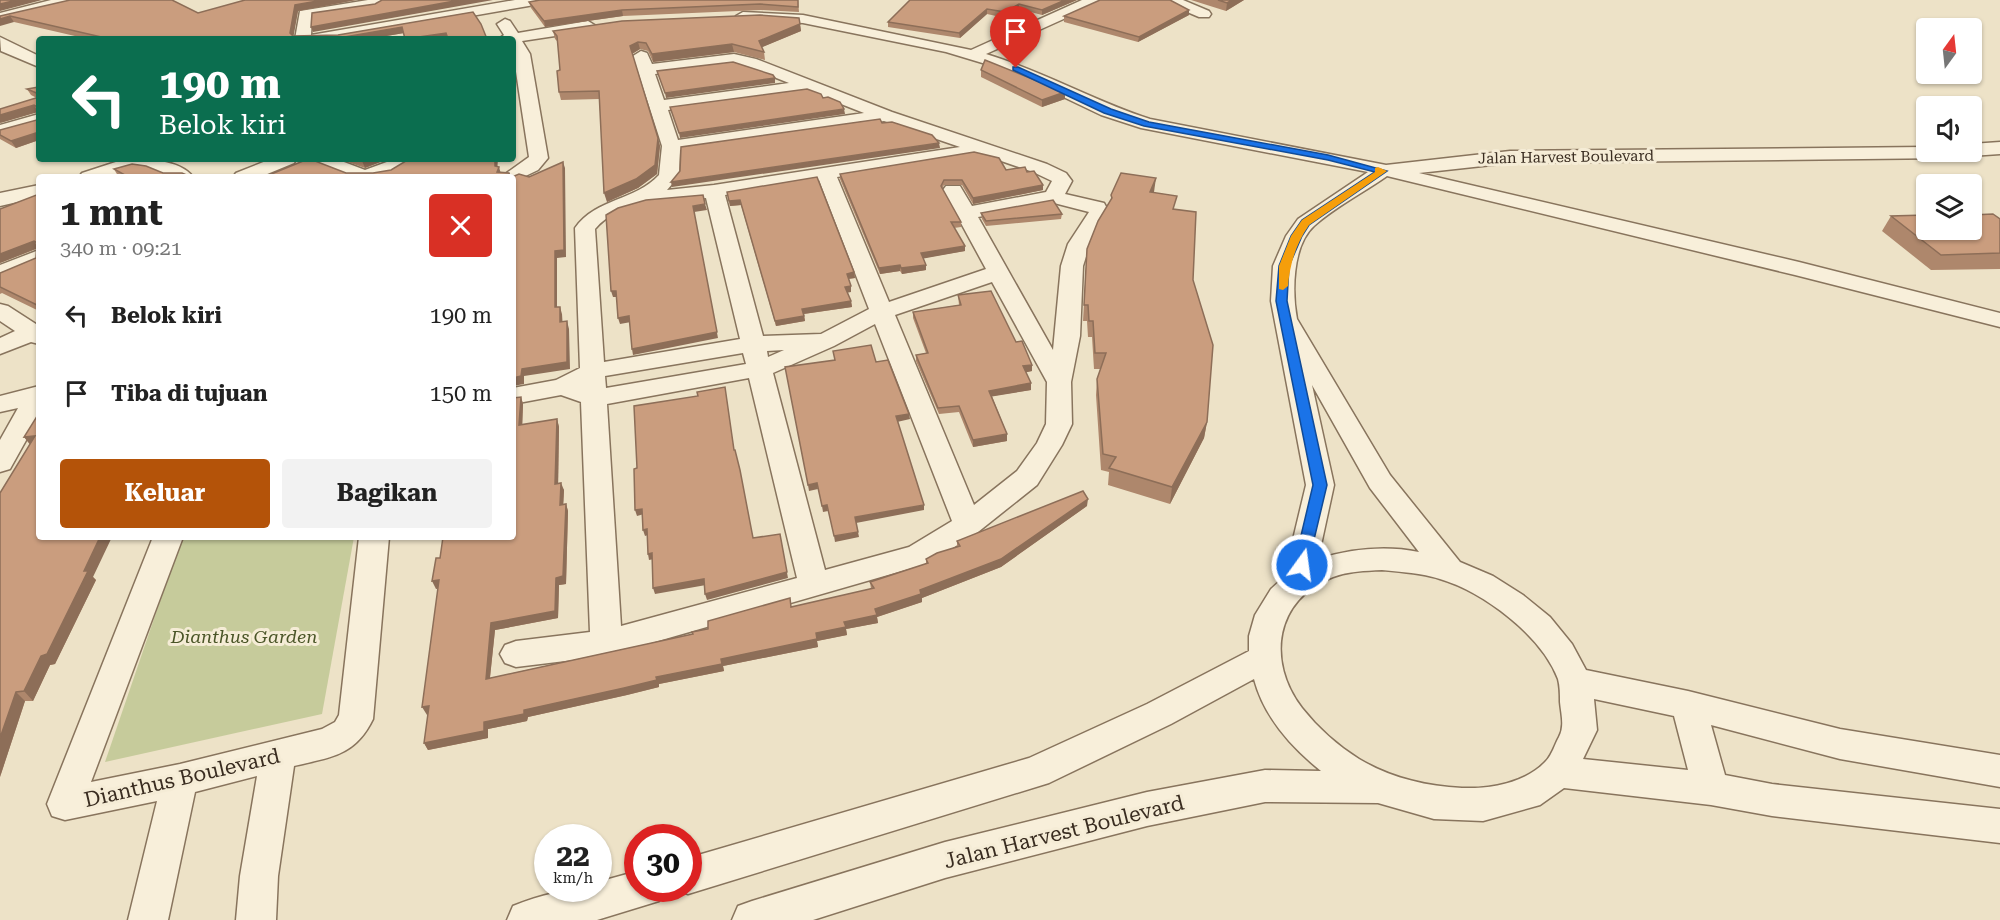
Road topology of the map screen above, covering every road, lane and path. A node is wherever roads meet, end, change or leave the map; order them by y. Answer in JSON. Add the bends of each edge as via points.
{"nodes":[{"id":1,"x":69,"y":0,"type":"edge"},
{"id":2,"x":1094,"y":0,"type":"edge"},
{"id":3,"x":1171,"y":0,"type":"edge"},
{"id":4,"x":376,"y":1,"type":"edge"},
{"id":5,"x":533,"y":1,"type":"edge"},
{"id":6,"x":450,"y":7,"type":"edge"},
{"id":7,"x":495,"y":7,"type":"junction"},
{"id":8,"x":1204,"y":14,"type":"dead end"},
{"id":9,"x":0,"y":17,"type":"edge"},
{"id":10,"x":731,"y":17,"type":"edge"},
{"id":11,"x":605,"y":24,"type":"edge"},
{"id":12,"x":379,"y":28,"type":"junction"},
{"id":13,"x":303,"y":36,"type":"edge"},
{"id":14,"x":331,"y":36,"type":"edge"},
{"id":15,"x":509,"y":36,"type":"edge"},
{"id":16,"x":516,"y":37,"type":"edge"},
{"id":17,"x":0,"y":42,"type":"edge"},
{"id":18,"x":516,"y":47,"type":"edge"},
{"id":19,"x":974,"y":54,"type":"junction"},
{"id":20,"x":36,"y":61,"type":"edge"},
{"id":21,"x":808,"y":86,"type":"junction"},
{"id":22,"x":658,"y":106,"type":"junction"},
{"id":23,"x":886,"y":116,"type":"junction"},
{"id":24,"x":36,"y":120,"type":"edge"},
{"id":25,"x":0,"y":131,"type":"edge"},
{"id":26,"x":671,"y":146,"type":"junction"},
{"id":27,"x":2000,"y":148,"type":"edge"},
{"id":28,"x":980,"y":149,"type":"junction"},
{"id":29,"x":1982,"y":149,"type":"edge"},
{"id":30,"x":1916,"y":152,"type":"edge"},
{"id":31,"x":144,"y":162,"type":"edge"},
{"id":32,"x":144,"y":162,"type":"edge"},
{"id":33,"x":280,"y":162,"type":"edge"},
{"id":34,"x":327,"y":162,"type":"edge"},
{"id":35,"x":402,"y":162,"type":"edge"},
{"id":36,"x":1373,"y":168,"type":"junction"},
{"id":37,"x":98,"y":174,"type":"edge"},
{"id":38,"x":177,"y":174,"type":"edge"},
{"id":39,"x":250,"y":174,"type":"edge"},
{"id":40,"x":357,"y":174,"type":"edge"},
{"id":41,"x":373,"y":174,"type":"edge"},
{"id":42,"x":516,"y":174,"type":"edge"},
{"id":43,"x":826,"y":174,"type":"junction"},
{"id":44,"x":953,"y":190,"type":"dead end"},
{"id":45,"x":36,"y":191,"type":"edge"},
{"id":46,"x":714,"y":191,"type":"junction"},
{"id":47,"x":1054,"y":197,"type":"junction"},
{"id":48,"x":640,"y":198,"type":"junction"},
{"id":49,"x":0,"y":200,"type":"edge"},
{"id":50,"x":966,"y":213,"type":"junction"},
{"id":51,"x":36,"y":257,"type":"edge"},
{"id":52,"x":999,"y":272,"type":"junction"},
{"id":53,"x":0,"y":273,"type":"edge"},
{"id":54,"x":0,"y":311,"type":"edge"},
{"id":55,"x":881,"y":312,"type":"junction"},
{"id":56,"x":2000,"y":320,"type":"edge"},
{"id":57,"x":1287,"y":321,"type":"junction"},
{"id":58,"x":36,"y":334,"type":"edge"},
{"id":59,"x":826,"y":341,"type":"junction"},
{"id":60,"x":754,"y":344,"type":"junction"},
{"id":61,"x":0,"y":347,"type":"edge"},
{"id":62,"x":760,"y":369,"type":"junction"},
{"id":63,"x":593,"y":371,"type":"junction"},
{"id":64,"x":1059,"y":382,"type":"junction"},
{"id":65,"x":563,"y":387,"type":"junction"},
{"id":66,"x":516,"y":395,"type":"edge"},
{"id":67,"x":36,"y":397,"type":"edge"},
{"id":68,"x":594,"y":398,"type":"junction"},
{"id":69,"x":36,"y":401,"type":"edge"},
{"id":70,"x":0,"y":404,"type":"edge"},
{"id":71,"x":0,"y":464,"type":"edge"},
{"id":72,"x":968,"y":525,"type":"junction"},
{"id":73,"x":167,"y":540,"type":"edge"},
{"id":74,"x":374,"y":540,"type":"edge"},
{"id":75,"x":1449,"y":570,"type":"junction"},
{"id":76,"x":1298,"y":582,"type":"junction"},
{"id":77,"x":814,"y":584,"type":"junction"},
{"id":78,"x":606,"y":643,"type":"junction"},
{"id":79,"x":516,"y":654,"type":"dead end"},
{"id":80,"x":1265,"y":658,"type":"junction"},
{"id":81,"x":1575,"y":681,"type":"junction"},
{"id":82,"x":1688,"y":705,"type":"junction"},
{"id":83,"x":278,"y":757,"type":"junction"},
{"id":84,"x":2000,"y":771,"type":"edge"},
{"id":85,"x":1559,"y":772,"type":"junction"},
{"id":86,"x":180,"y":780,"type":"junction"},
{"id":87,"x":1383,"y":789,"type":"junction"},
{"id":88,"x":1711,"y":789,"type":"junction"},
{"id":89,"x":2000,"y":826,"type":"edge"},
{"id":90,"x":702,"y":872,"type":"edge"},
{"id":91,"x":624,"y":894,"type":"edge"},
{"id":92,"x":148,"y":920,"type":"edge"},
{"id":93,"x":256,"y":920,"type":"edge"},
{"id":94,"x":527,"y":920,"type":"edge"},
{"id":95,"x":752,"y":920,"type":"edge"}],
"edges":[{"from":1,"to":9,"type":"street"},
{"from":2,"to":19,"type":"street"},
{"from":3,"to":8,"type":"street"},
{"from":4,"to":12,"type":"street"},
{"from":4,"to":13,"type":"street","via":[[305,14]]},
{"from":5,"to":7,"type":"street"},
{"from":6,"to":7,"type":"street"},
{"from":6,"to":12,"type":"street"},
{"from":7,"to":15,"type":"street"},
{"from":10,"to":19,"type":"street","via":[[803,19]]},
{"from":11,"to":16,"type":"street"},
{"from":12,"to":14,"type":"street"},
{"from":17,"to":20,"type":"street"},
{"from":18,"to":42,"type":"street","via":[[524,60],[539,158]]},
{"from":19,"to":36,"type":"street","via":[[1147,124]]},
{"from":21,"to":22,"type":"street"},
{"from":21,"to":22,"type":"street","via":[[743,60],[644,63]]},
{"from":21,"to":23,"type":"street"},
{"from":22,"to":26,"type":"street"},
{"from":23,"to":26,"type":"street"},
{"from":23,"to":28,"type":"street"},
{"from":24,"to":25,"type":"street"},
{"from":26,"to":48,"type":"street","via":[[669,176]]},
{"from":27,"to":29,"type":"street"},
{"from":28,"to":43,"type":"street"},
{"from":28,"to":47,"type":"street","via":[[1059,177],[1061,187]]},
{"from":30,"to":36,"type":"street","name":"Jalan Harvest Boulevard","via":[[1510,157]]},
{"from":31,"to":38,"type":"street"},
{"from":32,"to":37,"type":"street"},
{"from":33,"to":39,"type":"street"},
{"from":34,"to":40,"type":"street"},
{"from":35,"to":41,"type":"street"},
{"from":36,"to":56,"type":"street"},
{"from":36,"to":57,"type":"street","name":"Jalan Harvest Boulevard","via":[[1305,223],[1296,236],[1284,266],[1282,301]]},
{"from":43,"to":46,"type":"street"},
{"from":43,"to":55,"type":"street"},
{"from":44,"to":50,"type":"street"},
{"from":45,"to":49,"type":"street"},
{"from":46,"to":48,"type":"street"},
{"from":46,"to":60,"type":"street"},
{"from":47,"to":50,"type":"street"},
{"from":47,"to":64,"type":"street","via":[[1093,204],[1099,212],[1079,244],[1072,266],[1068,336]]},
{"from":48,"to":63,"type":"street","via":[[599,214],[585,228]]},
{"from":50,"to":52,"type":"street"},
{"from":51,"to":53,"type":"street"},
{"from":52,"to":55,"type":"street"},
{"from":52,"to":64,"type":"street"},
{"from":54,"to":58,"type":"street"},
{"from":55,"to":59,"type":"street"},
{"from":55,"to":72,"type":"street"},
{"from":57,"to":75,"type":"street","name":"Jalan Harvest Boulevard","via":[[1380,481]]},
{"from":57,"to":76,"type":"street","name":"Jalan Harvest Boulevard","via":[[1320,485]]},
{"from":58,"to":61,"type":"street"},
{"from":59,"to":60,"type":"street"},
{"from":59,"to":62,"type":"street"},
{"from":60,"to":62,"type":"street"},
{"from":60,"to":63,"type":"street"},
{"from":62,"to":68,"type":"street"},
{"from":62,"to":77,"type":"street"},
{"from":63,"to":65,"type":"street"},
{"from":63,"to":68,"type":"street"},
{"from":64,"to":72,"type":"street","via":[[1059,424],[1049,445],[1027,478]]},
{"from":65,"to":66,"type":"street"},
{"from":65,"to":68,"type":"street"},
{"from":67,"to":70,"type":"street"},
{"from":68,"to":78,"type":"street"},
{"from":69,"to":71,"type":"street"},
{"from":72,"to":77,"type":"street","via":[[919,555]]},
{"from":73,"to":86,"type":"street","name":"Dianthus Boulevard","via":[[65,804]]},
{"from":74,"to":83,"type":"street","name":"Dianthus Boulevard","via":[[356,719],[347,732],[330,742]]},
{"from":75,"to":76,"type":"street","name":"Jalan Harvest Boulevard","via":[[1382,559],[1350,561],[1322,569]]},
{"from":75,"to":81,"type":"street","name":"Jalan Harvest Boulevard","via":[[1482,584],[1539,626],[1561,653]]},
{"from":76,"to":80,"type":"street","name":"Jalan Harvest Boulevard","via":[[1271,615],[1265,636]]},
{"from":77,"to":78,"type":"street"},
{"from":78,"to":79,"type":"street"},
{"from":80,"to":87,"type":"street","name":"Jalan Harvest Boulevard","via":[[1272,687],[1289,717],[1313,744],[1345,769]]},
{"from":80,"to":90,"type":"street","via":[[1036,772]]},
{"from":81,"to":82,"type":"street"},
{"from":81,"to":85,"type":"street","name":"Jalan Harvest Boulevard","via":[[1580,730]]},
{"from":82,"to":84,"type":"street","via":[[1840,744]]},
{"from":82,"to":88,"type":"street"},
{"from":83,"to":86,"type":"street","name":"Dianthus Boulevard"},
{"from":83,"to":93,"type":"street"},
{"from":85,"to":87,"type":"street","name":"Jalan Harvest Boulevard","via":[[1527,794],[1484,805],[1434,803]]},
{"from":85,"to":88,"type":"street"},
{"from":86,"to":92,"type":"street"},
{"from":87,"to":95,"type":"street","name":"Jalan Harvest Boulevard","via":[[1265,786],[1147,809],[945,860]]},
{"from":88,"to":89,"type":"street","via":[[1772,800]]},
{"from":91,"to":94,"type":"street"}]}
